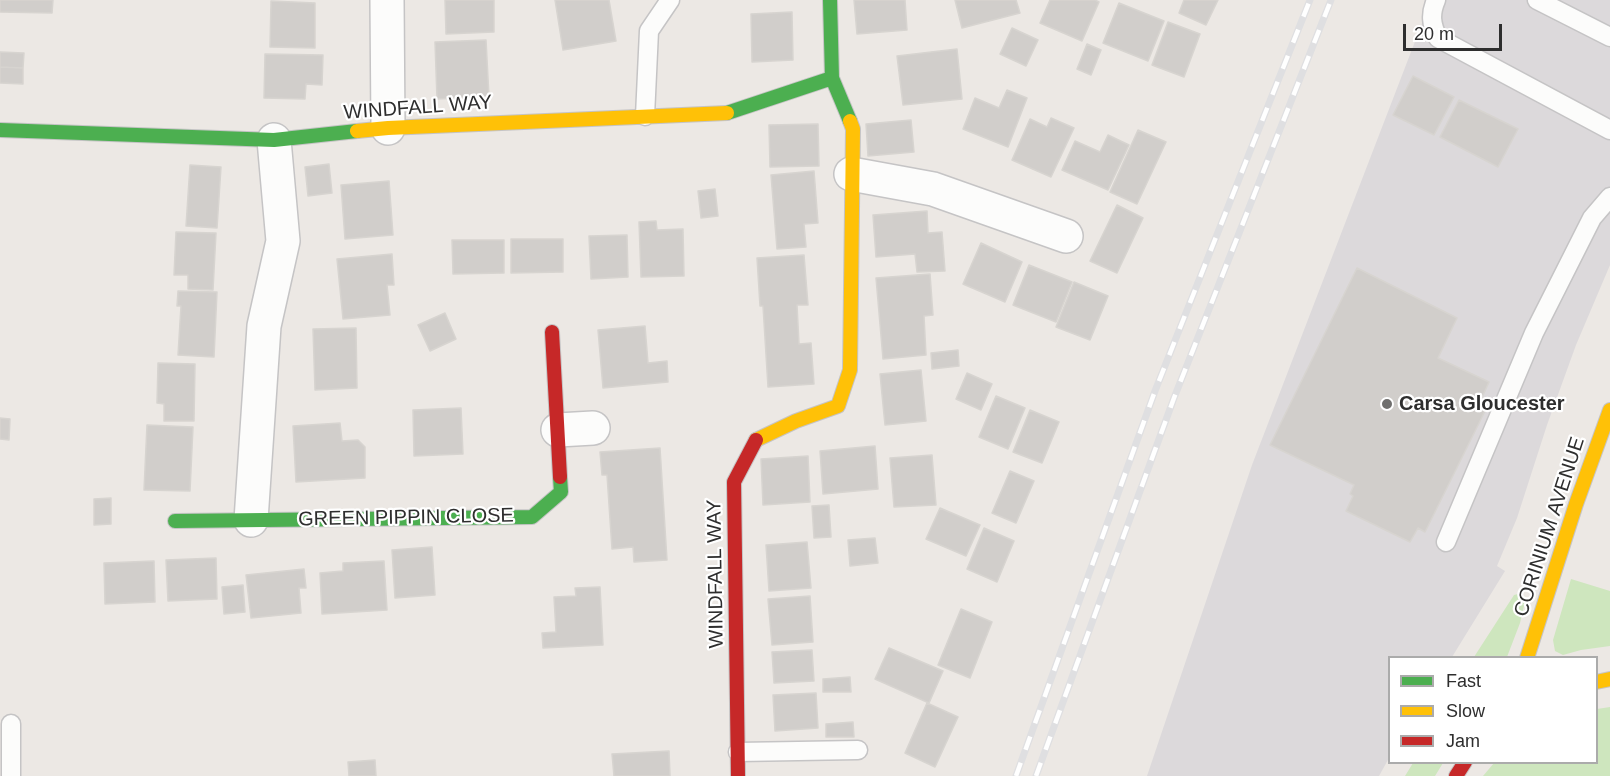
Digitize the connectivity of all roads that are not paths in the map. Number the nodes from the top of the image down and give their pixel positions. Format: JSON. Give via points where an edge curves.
{"nodes":[{"id":1,"x":387,"y":0,"type":"edge"},
{"id":2,"x":670,"y":0,"type":"edge"},
{"id":3,"x":830,"y":0,"type":"edge"},
{"id":4,"x":1436,"y":0,"type":"edge"},
{"id":5,"x":1537,"y":0,"type":"edge"},
{"id":6,"x":1610,"y":37,"type":"edge"},
{"id":7,"x":832,"y":78,"type":"junction"},
{"id":8,"x":645,"y":116,"type":"junction"},
{"id":9,"x":388,"y":128,"type":"junction"},
{"id":10,"x":0,"y":129,"type":"edge"},
{"id":11,"x":1610,"y":130,"type":"edge"},
{"id":12,"x":274,"y":140,"type":"junction"},
{"id":13,"x":851,"y":174,"type":"junction"},
{"id":14,"x":1610,"y":198,"type":"edge"},
{"id":15,"x":1066,"y":236,"type":"dead end"},
{"id":16,"x":552,"y":332,"type":"dead end"},
{"id":17,"x":1610,"y":410,"type":"edge"},
{"id":18,"x":593,"y":428,"type":"dead end"},
{"id":19,"x":558,"y":430,"type":"junction"},
{"id":20,"x":251,"y":520,"type":"junction"},
{"id":21,"x":175,"y":521,"type":"dead end"},
{"id":22,"x":1446,"y":542,"type":"dead end"},
{"id":23,"x":1527,"y":656,"type":"edge"},
{"id":24,"x":11,"y":724,"type":"dead end"},
{"id":25,"x":858,"y":750,"type":"dead end"},
{"id":26,"x":738,"y":752,"type":"junction"},
{"id":27,"x":10,"y":776,"type":"edge"},
{"id":28,"x":738,"y":776,"type":"edge"}],
"edges":[{"from":1,"to":9,"type":"street"},
{"from":2,"to":8,"type":"lane","via":[[649,31]]},
{"from":3,"to":7,"type":"main road","name":"WINDFALL WAY"},
{"from":4,"to":11,"type":"lane","via":[[1431,12],[1438,38]]},
{"from":5,"to":6,"type":"lane"},
{"from":7,"to":8,"type":"main road","name":"WINDFALL WAY","via":[[723,114]]},
{"from":7,"to":13,"type":"main road","name":"WINDFALL WAY","via":[[853,129]]},
{"from":8,"to":9,"type":"main road","name":"WINDFALL WAY"},
{"from":9,"to":12,"type":"main road","name":"WINDFALL WAY"},
{"from":10,"to":12,"type":"main road","name":"WINDFALL WAY"},
{"from":12,"to":20,"type":"street","via":[[283,241],[264,326]]},
{"from":13,"to":15,"type":"street","via":[[933,189]]},
{"from":13,"to":26,"type":"main road","name":"WINDFALL WAY","via":[[850,370],[838,406],[756,440],[734,482]]},
{"from":14,"to":22,"type":"lane","via":[[1592,218],[1534,333]]},
{"from":16,"to":19,"type":"main road","name":"GREEN PIPPIN CLOSE"},
{"from":17,"to":23,"type":"main road","name":"CORINIUM AVENUE"},
{"from":18,"to":19,"type":"street"},
{"from":19,"to":20,"type":"main road","name":"GREEN PIPPIN CLOSE","via":[[561,492],[532,517]]},
{"from":20,"to":21,"type":"main road","name":"GREEN PIPPIN CLOSE"},
{"from":24,"to":27,"type":"lane"},
{"from":25,"to":26,"type":"lane"},
{"from":26,"to":28,"type":"main road","name":"WINDFALL WAY"}]}
